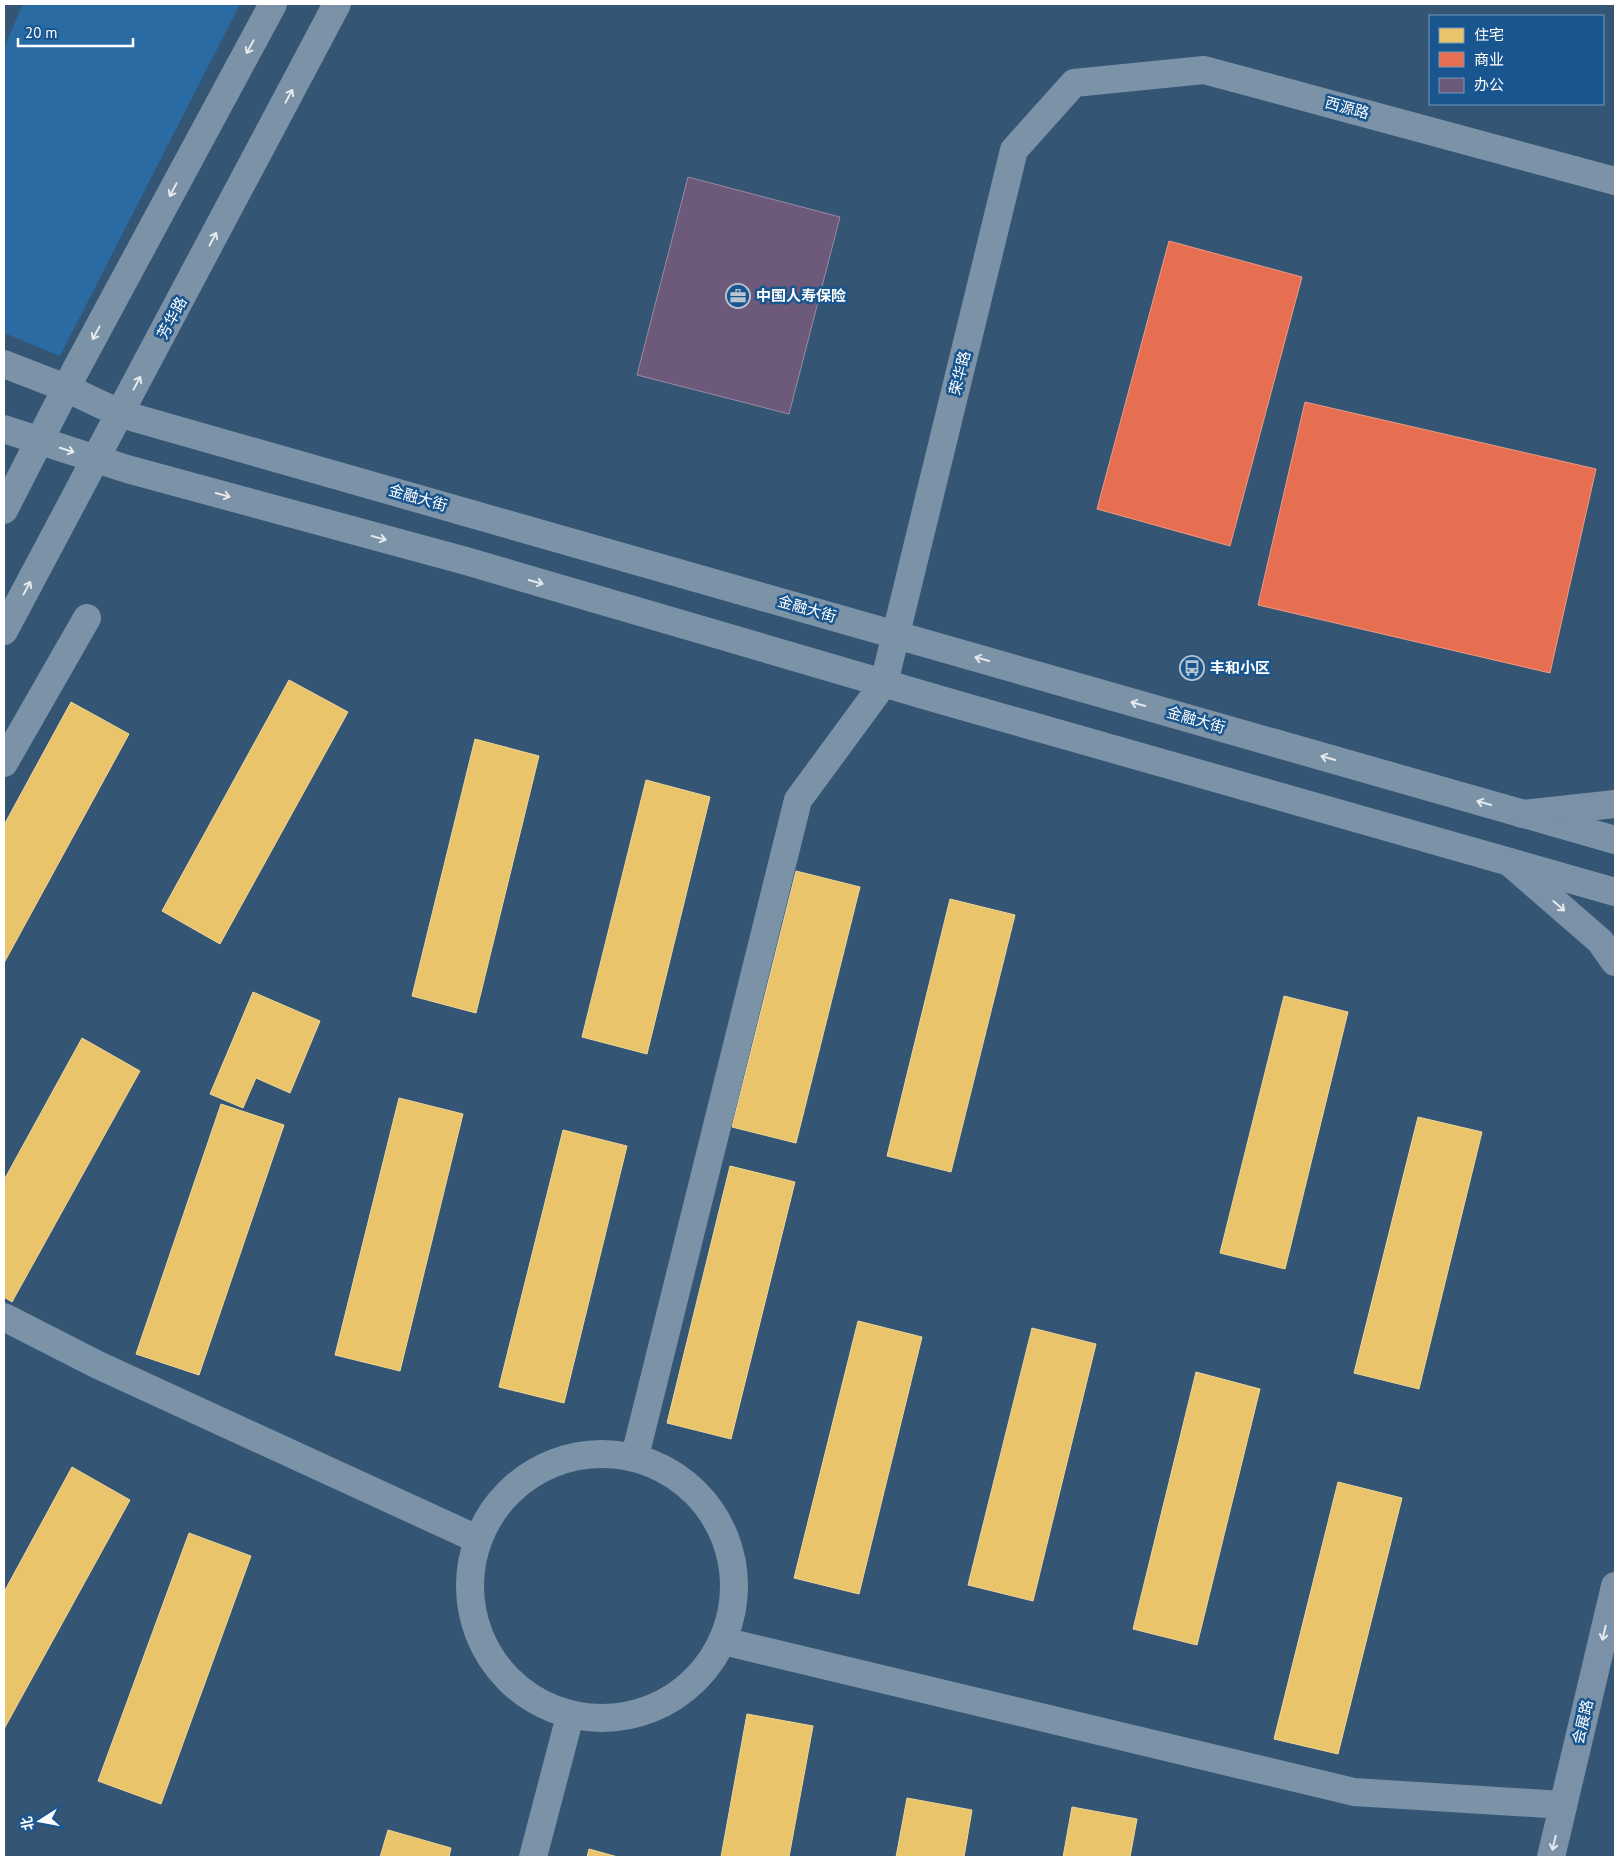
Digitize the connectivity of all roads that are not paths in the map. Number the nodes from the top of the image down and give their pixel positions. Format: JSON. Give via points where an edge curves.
{"nodes":[{"id":1,"x":273,"y":4,"type":"edge"},
{"id":2,"x":337,"y":4,"type":"edge"},
{"id":3,"x":1074,"y":82,"type":"joint"},
{"id":4,"x":1615,"y":181,"type":"edge"},
{"id":5,"x":4,"y":364,"type":"edge"},
{"id":6,"x":66,"y":388,"type":"junction"},
{"id":7,"x":121,"y":414,"type":"junction"},
{"id":8,"x":4,"y":429,"type":"edge"},
{"id":9,"x":39,"y":440,"type":"junction"},
{"id":10,"x":97,"y":459,"type":"junction"},
{"id":11,"x":4,"y":510,"type":"edge"},
{"id":12,"x":86,"y":618,"type":"dead end"},
{"id":13,"x":4,"y":631,"type":"edge"},
{"id":14,"x":897,"y":634,"type":"junction"},
{"id":15,"x":884,"y":684,"type":"junction"},
{"id":16,"x":4,"y":762,"type":"edge"},
{"id":17,"x":1615,"y":804,"type":"edge"},
{"id":18,"x":1522,"y":814,"type":"junction"},
{"id":19,"x":1615,"y":840,"type":"edge"},
{"id":20,"x":1509,"y":862,"type":"junction"},
{"id":21,"x":1615,"y":892,"type":"edge"},
{"id":22,"x":1615,"y":962,"type":"edge"},
{"id":23,"x":4,"y":1317,"type":"edge"},
{"id":24,"x":635,"y":1456,"type":"junction"},
{"id":25,"x":477,"y":1539,"type":"junction"},
{"id":26,"x":1615,"y":1586,"type":"edge"},
{"id":27,"x":722,"y":1641,"type":"junction"},
{"id":28,"x":570,"y":1716,"type":"junction"},
{"id":29,"x":1563,"y":1805,"type":"junction"},
{"id":30,"x":533,"y":1857,"type":"edge"},
{"id":31,"x":1551,"y":1857,"type":"edge"}],
"edges":[{"from":1,"to":6,"type":"street","one_way":true},
{"from":7,"to":2,"type":"street","name":"芳华路","one_way":true},
{"from":3,"to":4,"type":"street","name":"西源路","via":[[1204,70]]},
{"from":3,"to":14,"type":"street","name":"荣华路","via":[[1014,150]]},
{"from":5,"to":6,"type":"street","name":"金融大街"},
{"from":6,"to":7,"type":"street","name":"金融大街"},
{"from":6,"to":9,"type":"street"},
{"from":7,"to":10,"type":"street","name":"芳华路"},
{"from":7,"to":14,"type":"street","name":"金融大街"},
{"from":8,"to":9,"type":"street"},
{"from":9,"to":10,"type":"street","one_way":true},
{"from":9,"to":11,"type":"street"},
{"from":13,"to":10,"type":"street","name":"芳华路","one_way":true},
{"from":10,"to":15,"type":"street","one_way":true,"via":[[466,561]]},
{"from":12,"to":16,"type":"street"},
{"from":14,"to":15,"type":"street","name":"荣华路"},
{"from":18,"to":14,"type":"street","name":"金融大街","one_way":true},
{"from":15,"to":20,"type":"street"},
{"from":15,"to":24,"type":"street","via":[[798,800]]},
{"from":17,"to":18,"type":"main road"},
{"from":18,"to":19,"type":"street","name":"金融大街"},
{"from":20,"to":21,"type":"street"},
{"from":20,"to":22,"type":"main road","one_way":true,"via":[[1600,941]]},
{"from":23,"to":25,"type":"street","via":[[98,1365]]},
{"from":24,"to":25,"type":"street","via":[[596,1452],[558,1459],[523,1477],[496,1504]]},
{"from":24,"to":27,"type":"street","via":[[677,1476],[710,1508],[730,1550],[735,1596]]},
{"from":25,"to":28,"type":"street","via":[[470,1592],[476,1627],[496,1667],[530,1698]]},
{"from":26,"to":29,"type":"main road","name":"会展路","one_way":true},
{"from":27,"to":28,"type":"street","via":[[703,1673],[676,1697],[643,1713],[607,1720]]},
{"from":27,"to":29,"type":"street","via":[[1354,1792]]},
{"from":28,"to":30,"type":"street"},
{"from":29,"to":31,"type":"main road","name":"会展路","one_way":true}]}
